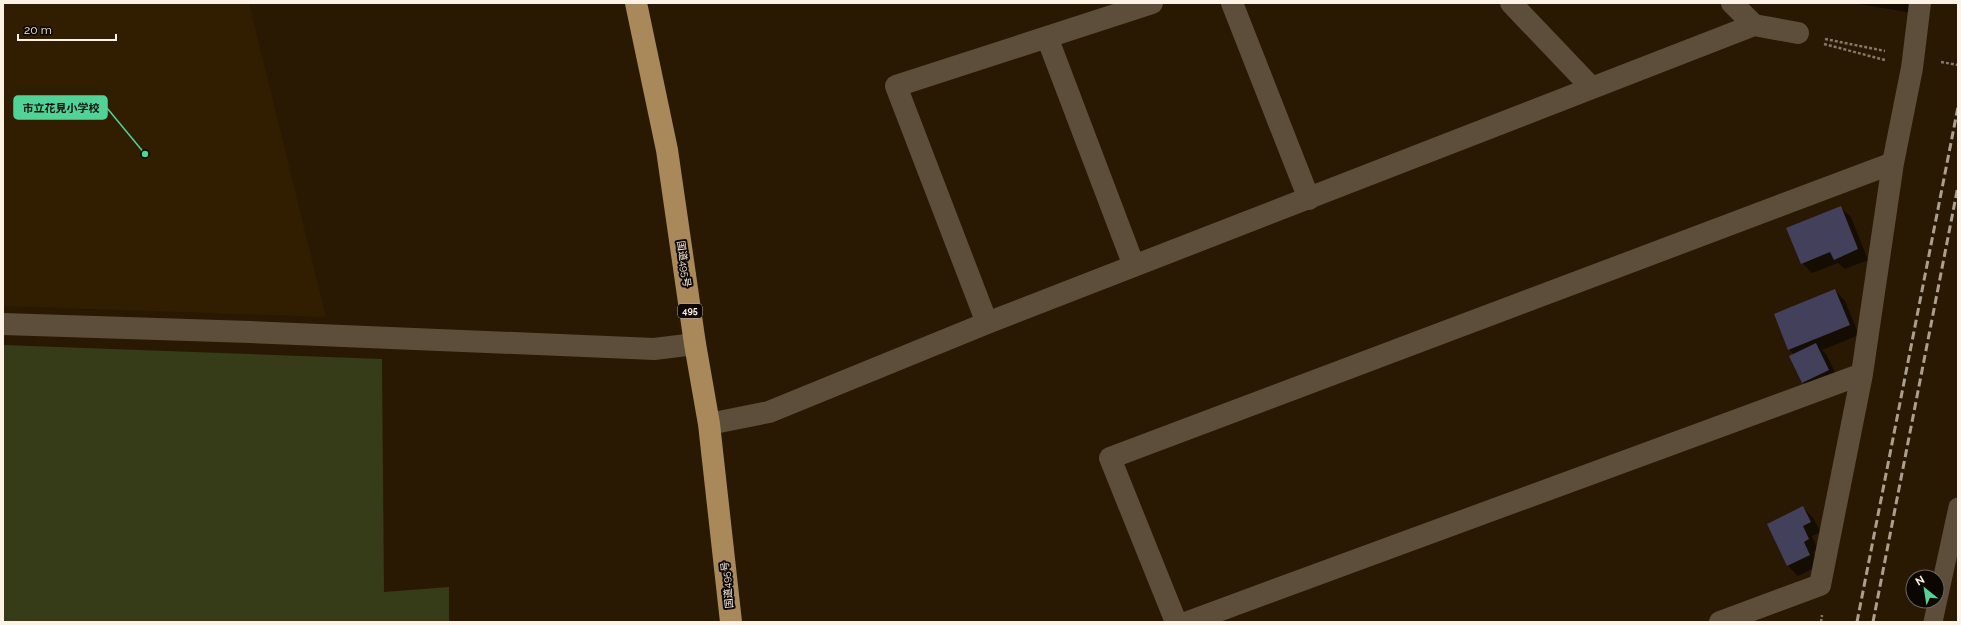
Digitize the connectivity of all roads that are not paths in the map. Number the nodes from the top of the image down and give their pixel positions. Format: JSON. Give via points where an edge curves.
{"nodes":[{"id":1,"x":636,"y":3,"type":"edge"},
{"id":2,"x":1152,"y":3,"type":"edge"},
{"id":3,"x":1232,"y":3,"type":"edge"},
{"id":4,"x":1511,"y":3,"type":"edge"},
{"id":5,"x":1732,"y":3,"type":"edge"},
{"id":6,"x":1920,"y":3,"type":"edge"},
{"id":7,"x":1754,"y":25,"type":"junction"},
{"id":8,"x":1798,"y":33,"type":"road end"},
{"id":9,"x":1047,"y":37,"type":"junction"},
{"id":10,"x":1592,"y":88,"type":"junction"},
{"id":11,"x":1893,"y":163,"type":"junction"},
{"id":12,"x":1309,"y":199,"type":"junction"},
{"id":13,"x":1134,"y":266,"type":"junction"},
{"id":14,"x":987,"y":323,"type":"junction"},
{"id":15,"x":3,"y":324,"type":"edge"},
{"id":16,"x":695,"y":344,"type":"junction"},
{"id":17,"x":1862,"y":374,"type":"junction"},
{"id":18,"x":709,"y":424,"type":"junction"},
{"id":19,"x":1958,"y":507,"type":"edge"},
{"id":20,"x":1953,"y":546,"type":"edge"},
{"id":21,"x":731,"y":622,"type":"edge"},
{"id":22,"x":1176,"y":622,"type":"edge"},
{"id":23,"x":1188,"y":622,"type":"edge"},
{"id":24,"x":1720,"y":622,"type":"edge"},
{"id":25,"x":1934,"y":622,"type":"edge"}],
"edges":[{"from":1,"to":16,"type":"highway","name":"国道495号","number":"495","via":[[667,150]]},
{"from":2,"to":9,"type":"street"},
{"from":3,"to":12,"type":"street"},
{"from":4,"to":10,"type":"street"},
{"from":5,"to":7,"type":"street"},
{"from":6,"to":11,"type":"street","via":[[1912,68]]},
{"from":7,"to":8,"type":"street"},
{"from":7,"to":10,"type":"street"},
{"from":9,"to":13,"type":"street"},
{"from":9,"to":14,"type":"street","via":[[896,86]]},
{"from":10,"to":12,"type":"street"},
{"from":11,"to":17,"type":"street"},
{"from":11,"to":22,"type":"street","via":[[1110,458]]},
{"from":12,"to":13,"type":"street"},
{"from":13,"to":14,"type":"street"},
{"from":14,"to":18,"type":"street","via":[[769,412]]},
{"from":15,"to":16,"type":"street","via":[[654,349]]},
{"from":16,"to":18,"type":"highway","name":"国道495号","number":"495"},
{"from":17,"to":23,"type":"street"},
{"from":17,"to":24,"type":"street","via":[[1820,585]]},
{"from":18,"to":21,"type":"highway","name":"国道495号","number":"495"},
{"from":19,"to":20,"type":"lane"},
{"from":20,"to":25,"type":"lane"}]}
